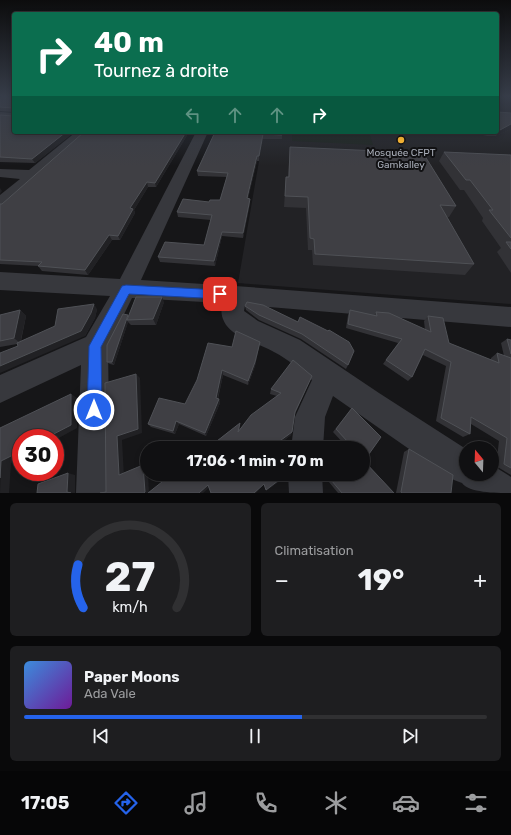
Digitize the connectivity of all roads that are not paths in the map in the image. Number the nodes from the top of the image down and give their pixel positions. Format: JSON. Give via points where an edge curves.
{"nodes":[{"id":1,"x":81,"y":134,"type":"edge"},
{"id":2,"x":201,"y":134,"type":"edge"},
{"id":3,"x":0,"y":173,"type":"edge"},
{"id":4,"x":33,"y":174,"type":"junction"},
{"id":5,"x":0,"y":203,"type":"edge"},
{"id":6,"x":0,"y":281,"type":"edge"},
{"id":7,"x":126,"y":289,"type":"junction"},
{"id":8,"x":235,"y":295,"type":"junction"},
{"id":9,"x":511,"y":316,"type":"edge"},
{"id":10,"x":95,"y":346,"type":"junction"},
{"id":11,"x":328,"y":375,"type":"junction"},
{"id":12,"x":0,"y":389,"type":"edge"},
{"id":13,"x":308,"y":441,"type":"edge"},
{"id":14,"x":459,"y":464,"type":"edge"},
{"id":15,"x":305,"y":481,"type":"edge"},
{"id":16,"x":486,"y":481,"type":"edge"},
{"id":17,"x":93,"y":493,"type":"edge"},
{"id":18,"x":306,"y":493,"type":"edge"},
{"id":19,"x":505,"y":493,"type":"edge"}],
"edges":[{"from":1,"to":4,"type":"street"},
{"from":2,"to":7,"type":"street"},
{"from":3,"to":4,"type":"street"},
{"from":4,"to":5,"type":"street"},
{"from":6,"to":7,"type":"street"},
{"from":7,"to":8,"type":"street"},
{"from":7,"to":10,"type":"street"},
{"from":8,"to":9,"type":"street"},
{"from":8,"to":11,"type":"street","via":[[232,314],[237,321],[246,328],[279,341]]},
{"from":10,"to":12,"type":"street"},
{"from":10,"to":17,"type":"street"},
{"from":11,"to":13,"type":"street","via":[[310,418]]},
{"from":11,"to":14,"type":"street"},
{"from":15,"to":18,"type":"street"},
{"from":16,"to":19,"type":"street"}]}
